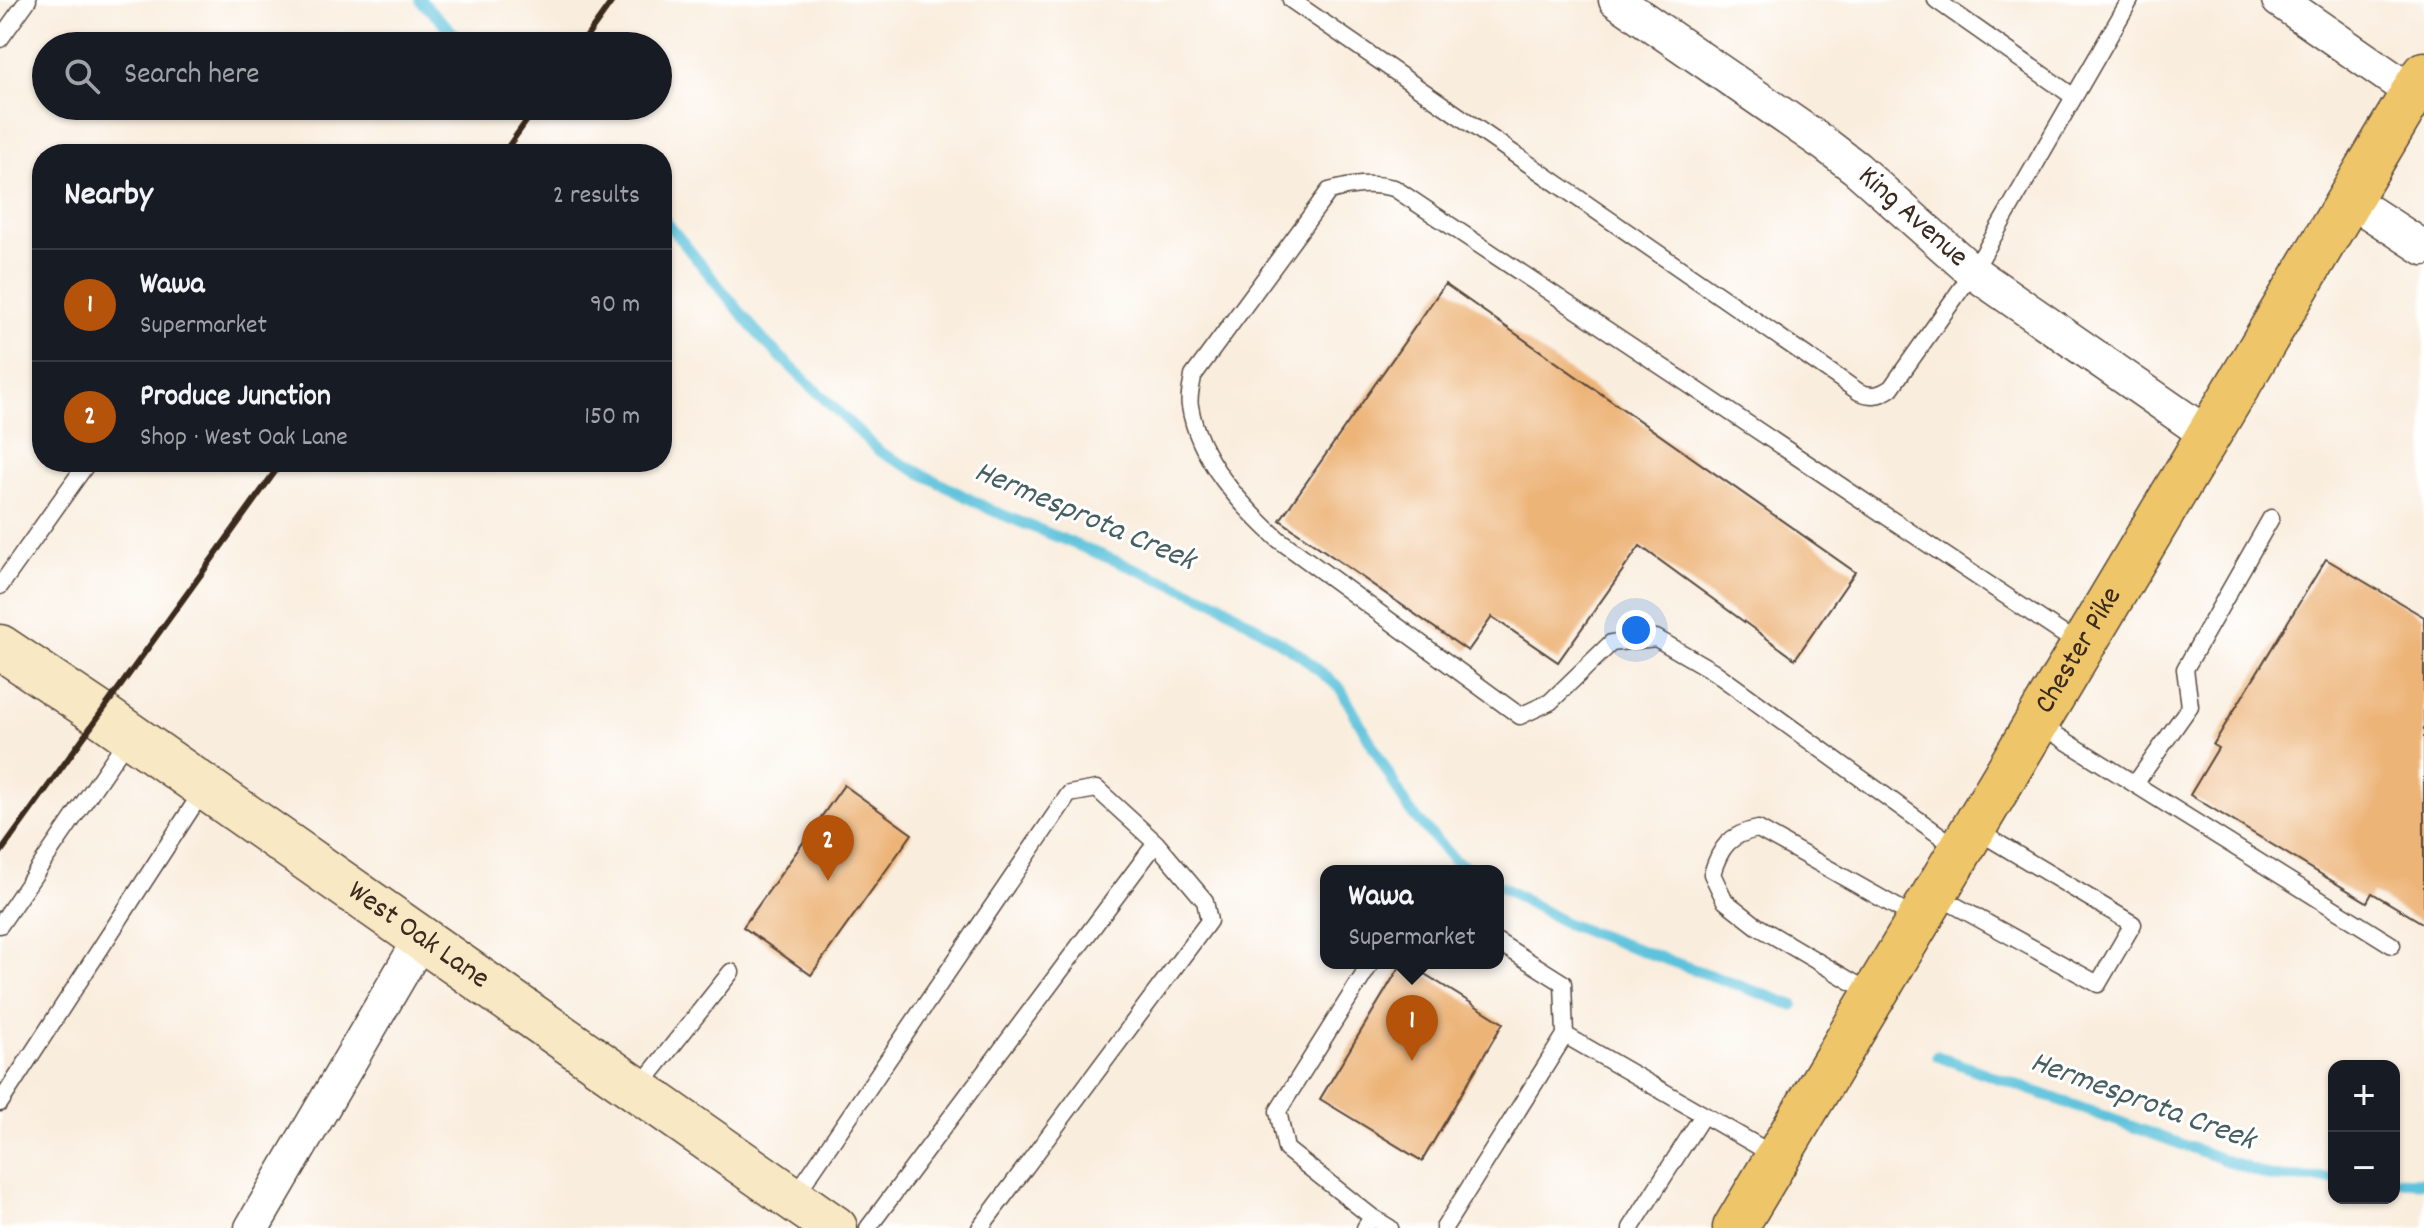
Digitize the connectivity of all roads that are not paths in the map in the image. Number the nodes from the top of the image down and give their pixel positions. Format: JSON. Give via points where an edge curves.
{"nodes":[{"id":1,"x":28,"y":0,"type":"edge"},
{"id":2,"x":1291,"y":0,"type":"edge"},
{"id":3,"x":1616,"y":0,"type":"edge"},
{"id":4,"x":1936,"y":0,"type":"edge"},
{"id":5,"x":2130,"y":0,"type":"edge"},
{"id":6,"x":2279,"y":0,"type":"edge"},
{"id":7,"x":0,"y":39,"type":"edge"},
{"id":8,"x":2420,"y":89,"type":"edge"},
{"id":9,"x":2074,"y":97,"type":"junction"},
{"id":10,"x":2349,"y":199,"type":"junction"},
{"id":11,"x":2424,"y":248,"type":"edge"},
{"id":12,"x":1973,"y":272,"type":"junction"},
{"id":13,"x":2208,"y":435,"type":"junction"},
{"id":14,"x":81,"y":472,"type":"edge"},
{"id":15,"x":2271,"y":518,"type":"dead end"},
{"id":16,"x":0,"y":586,"type":"edge"},
{"id":17,"x":0,"y":647,"type":"edge"},
{"id":18,"x":2082,"y":647,"type":"junction"},
{"id":19,"x":2036,"y":723,"type":"junction"},
{"id":20,"x":130,"y":735,"type":"junction"},
{"id":21,"x":2135,"y":784,"type":"junction"},
{"id":22,"x":205,"y":787,"type":"junction"},
{"id":23,"x":1967,"y":840,"type":"junction"},
{"id":24,"x":1156,"y":843,"type":"junction"},
{"id":25,"x":1927,"y":907,"type":"junction"},
{"id":26,"x":0,"y":925,"type":"edge"},
{"id":27,"x":421,"y":939,"type":"junction"},
{"id":28,"x":2392,"y":945,"type":"dead end"},
{"id":29,"x":1504,"y":946,"type":"edge"},
{"id":30,"x":1367,"y":969,"type":"edge"},
{"id":31,"x":731,"y":972,"type":"dead end"},
{"id":32,"x":1874,"y":995,"type":"junction"},
{"id":33,"x":1565,"y":1035,"type":"junction"},
{"id":34,"x":637,"y":1090,"type":"junction"},
{"id":35,"x":0,"y":1103,"type":"edge"},
{"id":36,"x":1703,"y":1115,"type":"junction"},
{"id":37,"x":1777,"y":1157,"type":"junction"},
{"id":38,"x":793,"y":1198,"type":"junction"},
{"id":39,"x":1369,"y":1223,"type":"edge"},
{"id":40,"x":252,"y":1228,"type":"edge"},
{"id":41,"x":835,"y":1228,"type":"edge"},
{"id":42,"x":868,"y":1228,"type":"edge"},
{"id":43,"x":980,"y":1228,"type":"edge"},
{"id":44,"x":1390,"y":1228,"type":"edge"},
{"id":45,"x":1444,"y":1228,"type":"edge"},
{"id":46,"x":1631,"y":1228,"type":"edge"},
{"id":47,"x":1735,"y":1228,"type":"edge"}],
"edges":[{"from":1,"to":7,"type":"lane"},
{"from":2,"to":12,"type":"lane","via":[[1870,397],[1891,388]]},
{"from":3,"to":12,"type":"street","name":"King Avenue","via":[[1836,153]]},
{"from":4,"to":9,"type":"lane"},
{"from":5,"to":9,"type":"lane"},
{"from":6,"to":8,"type":"street"},
{"from":8,"to":10,"type":"main road","name":"Chester Pike"},
{"from":9,"to":12,"type":"lane"},
{"from":10,"to":11,"type":"street"},
{"from":10,"to":13,"type":"main road","name":"Chester Pike"},
{"from":12,"to":13,"type":"street","name":"King Avenue"},
{"from":13,"to":18,"type":"main road","name":"Chester Pike"},
{"from":14,"to":16,"type":"lane"},
{"from":15,"to":21,"type":"lane","via":[[2185,669],[2190,706]]},
{"from":17,"to":20,"type":"main road","name":"West Oak Lane"},
{"from":18,"to":19,"type":"main road","name":"Chester Pike"},
{"from":18,"to":23,"type":"lane","via":[[1394,188],[1358,184],[1329,191],[1193,376],[1189,403],[1195,429],[1248,512],[1520,716],[1550,702],[1611,643],[1656,638]]},
{"from":19,"to":21,"type":"lane"},
{"from":19,"to":23,"type":"main road","name":"Chester Pike"},
{"from":20,"to":22,"type":"main road","name":"West Oak Lane"},
{"from":20,"to":26,"type":"lane"},
{"from":21,"to":28,"type":"lane"},
{"from":22,"to":27,"type":"main road","name":"West Oak Lane"},
{"from":22,"to":35,"type":"lane"},
{"from":23,"to":25,"type":"main road","name":"Chester Pike"},
{"from":23,"to":25,"type":"lane","via":[[2133,924],[2098,984]]},
{"from":24,"to":38,"type":"lane","via":[[1097,789],[1069,794]]},
{"from":24,"to":42,"type":"lane"},
{"from":24,"to":43,"type":"lane","via":[[1205,901],[1209,921]]},
{"from":25,"to":32,"type":"main road","name":"Chester Pike"},
{"from":25,"to":32,"type":"lane","via":[[1758,829],[1739,833],[1718,854],[1712,874],[1725,901],[1757,926]]},
{"from":27,"to":34,"type":"main road","name":"West Oak Lane"},
{"from":27,"to":40,"type":"street"},
{"from":29,"to":33,"type":"lane","via":[[1563,983]]},
{"from":30,"to":39,"type":"lane","via":[[1278,1111],[1286,1149]]},
{"from":31,"to":34,"type":"lane"},
{"from":32,"to":37,"type":"main road","name":"Chester Pike"},
{"from":33,"to":36,"type":"lane"},
{"from":33,"to":45,"type":"lane"},
{"from":34,"to":38,"type":"main road","name":"West Oak Lane"},
{"from":36,"to":37,"type":"lane"},
{"from":36,"to":46,"type":"lane"},
{"from":37,"to":47,"type":"main road","name":"Chester Pike"},
{"from":38,"to":41,"type":"main road","name":"West Oak Lane"},
{"from":39,"to":44,"type":"lane"}]}
